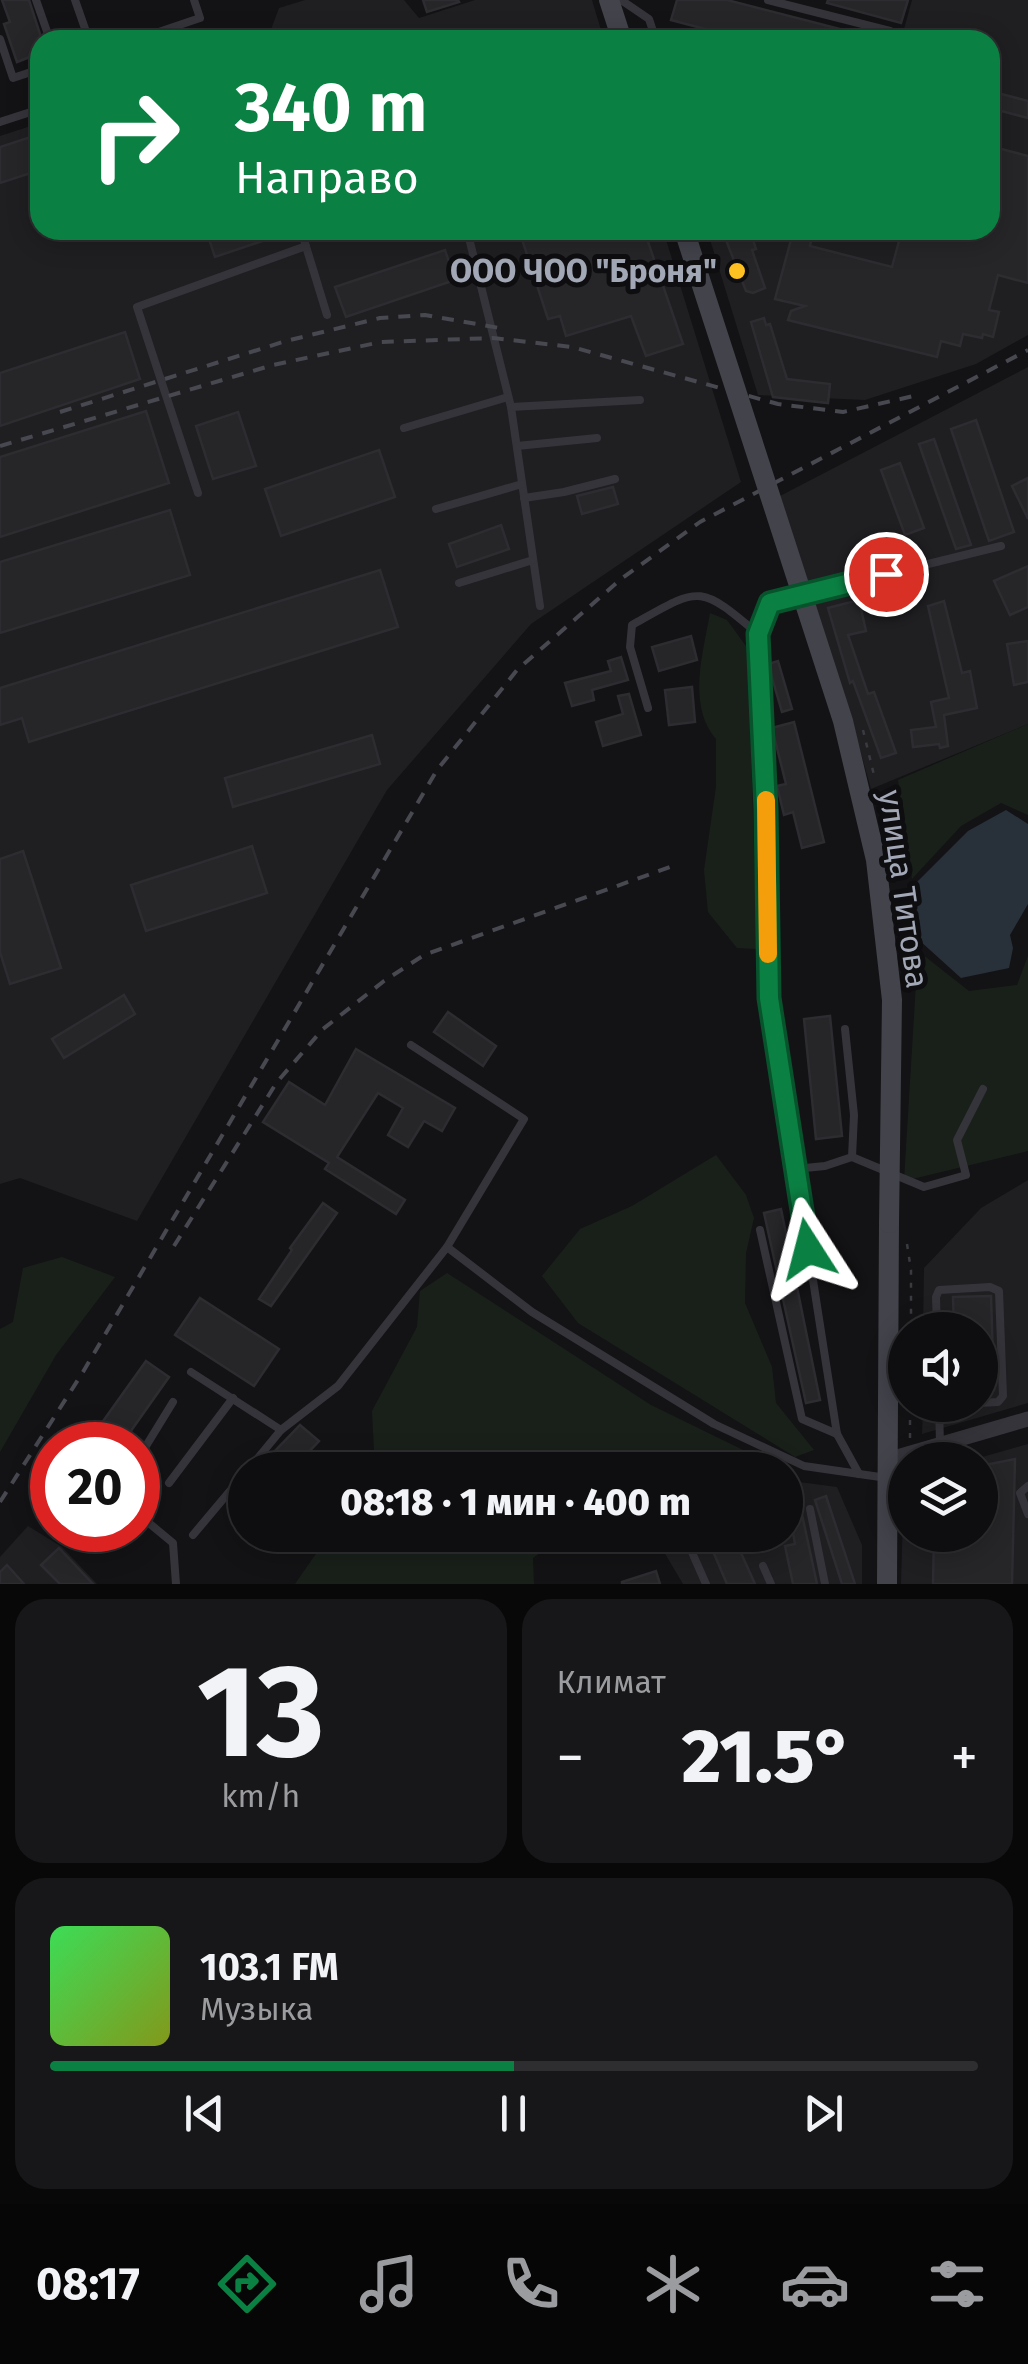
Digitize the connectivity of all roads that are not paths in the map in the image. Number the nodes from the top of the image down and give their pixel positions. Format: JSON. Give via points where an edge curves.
{"nodes":[{"id":1,"x":36,"y":0,"type":"edge"},
{"id":2,"x":76,"y":0,"type":"edge"},
{"id":3,"x":194,"y":0,"type":"edge"},
{"id":4,"x":609,"y":0,"type":"edge"},
{"id":5,"x":621,"y":0,"type":"edge"},
{"id":6,"x":768,"y":0,"type":"edge"},
{"id":7,"x":46,"y":30,"type":"edge"},
{"id":8,"x":86,"y":30,"type":"edge"},
{"id":9,"x":165,"y":30,"type":"edge"},
{"id":10,"x":619,"y":30,"type":"edge"},
{"id":11,"x":653,"y":30,"type":"edge"},
{"id":12,"x":886,"y":30,"type":"edge"},
{"id":13,"x":0,"y":39,"type":"edge"},
{"id":14,"x":30,"y":72,"type":"edge"},
{"id":15,"x":13,"y":78,"type":"junction"},
{"id":16,"x":0,"y":82,"type":"edge"},
{"id":17,"x":30,"y":112,"type":"edge"},
{"id":18,"x":0,"y":122,"type":"edge"},
{"id":19,"x":304,"y":240,"type":"edge"},
{"id":20,"x":469,"y":240,"type":"edge"},
{"id":21,"x":687,"y":240,"type":"edge"},
{"id":22,"x":306,"y":246,"type":"junction"},
{"id":23,"x":327,"y":315,"type":"dead end"},
{"id":24,"x":508,"y":396,"type":"junction"},
{"id":25,"x":640,"y":400,"type":"dead end"},
{"id":26,"x":511,"y":407,"type":"junction"},
{"id":27,"x":404,"y":428,"type":"dead end"},
{"id":28,"x":597,"y":438,"type":"dead end"},
{"id":29,"x":517,"y":446,"type":"junction"},
{"id":30,"x":614,"y":479,"type":"dead end"},
{"id":31,"x":522,"y":484,"type":"junction"},
{"id":32,"x":198,"y":493,"type":"dead end"},
{"id":33,"x":524,"y":498,"type":"junction"},
{"id":34,"x":436,"y":510,"type":"dead end"},
{"id":35,"x":1002,"y":546,"type":"dead end"},
{"id":36,"x":533,"y":560,"type":"junction"},
{"id":37,"x":459,"y":583,"type":"dead end"},
{"id":38,"x":540,"y":606,"type":"dead end"},
{"id":39,"x":758,"y":634,"type":"junction"},
{"id":40,"x":648,"y":708,"type":"dead end"},
{"id":41,"x":845,"y":1030,"type":"dead end"},
{"id":42,"x":411,"y":1046,"type":"dead end"},
{"id":43,"x":983,"y":1089,"type":"dead end"},
{"id":44,"x":852,"y":1156,"type":"junction"},
{"id":45,"x":796,"y":1169,"type":"junction"},
{"id":46,"x":760,"y":1230,"type":"dead end"},
{"id":47,"x":446,"y":1247,"type":"junction"},
{"id":48,"x":936,"y":1312,"type":"edge"},
{"id":49,"x":192,"y":1372,"type":"dead end"},
{"id":50,"x":233,"y":1398,"type":"junction"},
{"id":51,"x":173,"y":1402,"type":"dead end"},
{"id":52,"x":998,"y":1402,"type":"edge"},
{"id":53,"x":1028,"y":1418,"type":"edge"},
{"id":54,"x":160,"y":1423,"type":"edge"},
{"id":55,"x":281,"y":1430,"type":"junction"},
{"id":56,"x":837,"y":1434,"type":"junction"},
{"id":57,"x":947,"y":1442,"type":"edge"},
{"id":58,"x":263,"y":1452,"type":"edge"},
{"id":59,"x":887,"y":1469,"type":"junction"},
{"id":60,"x":859,"y":1474,"type":"junction"},
{"id":61,"x":170,"y":1482,"type":"dead end"},
{"id":62,"x":1028,"y":1486,"type":"edge"},
{"id":63,"x":228,"y":1494,"type":"edge"},
{"id":64,"x":810,"y":1509,"type":"dead end"},
{"id":65,"x":1028,"y":1514,"type":"edge"},
{"id":66,"x":160,"y":1532,"type":"edge"},
{"id":67,"x":193,"y":1536,"type":"dead end"},
{"id":68,"x":692,"y":1552,"type":"edge"},
{"id":69,"x":763,"y":1566,"type":"dead end"},
{"id":70,"x":176,"y":1584,"type":"edge"},
{"id":71,"x":706,"y":1584,"type":"edge"},
{"id":72,"x":770,"y":1584,"type":"edge"},
{"id":73,"x":825,"y":1584,"type":"edge"},
{"id":74,"x":887,"y":1584,"type":"edge"}],
"edges":[{"from":1,"to":7,"type":"lane"},
{"from":2,"to":8,"type":"lane"},
{"from":3,"to":9,"type":"lane","via":[[200,18]]},
{"from":4,"to":10,"type":"main road"},
{"from":5,"to":11,"type":"lane","via":[[649,18]]},
{"from":6,"to":12,"type":"lane"},
{"from":13,"to":15,"type":"lane"},
{"from":14,"to":15,"type":"lane"},
{"from":15,"to":16,"type":"lane"},
{"from":17,"to":18,"type":"lane"},
{"from":19,"to":22,"type":"lane"},
{"from":20,"to":24,"type":"lane"},
{"from":21,"to":59,"type":"main road","name":"улица Титова","bridge":true,"via":[[844,721],[876,860],[892,1000]]},
{"from":22,"to":23,"type":"lane"},
{"from":22,"to":32,"type":"lane","via":[[137,306]]},
{"from":24,"to":26,"type":"lane"},
{"from":24,"to":27,"type":"lane"},
{"from":25,"to":26,"type":"lane"},
{"from":26,"to":29,"type":"lane"},
{"from":28,"to":29,"type":"lane"},
{"from":29,"to":31,"type":"lane"},
{"from":30,"to":33,"type":"lane"},
{"from":31,"to":33,"type":"lane"},
{"from":31,"to":34,"type":"lane"},
{"from":33,"to":36,"type":"lane"},
{"from":35,"to":39,"type":"lane","via":[[770,603]]},
{"from":36,"to":37,"type":"lane"},
{"from":36,"to":38,"type":"lane"},
{"from":39,"to":40,"type":"lane","via":[[716,599],[686,595],[632,625],[630,647]]},
{"from":39,"to":45,"type":"lane","via":[[769,998]]},
{"from":41,"to":44,"type":"lane"},
{"from":42,"to":47,"type":"lane","via":[[524,1119]]},
{"from":43,"to":44,"type":"lane","via":[[958,1140],[966,1174],[924,1187]]},
{"from":44,"to":45,"type":"lane"},
{"from":45,"to":56,"type":"lane"},
{"from":46,"to":56,"type":"lane","via":[[802,1419]]},
{"from":47,"to":55,"type":"lane","via":[[338,1386]]},
{"from":47,"to":60,"type":"lane","via":[[532,1312],[714,1424],[804,1466]]},
{"from":48,"to":52,"type":"lane","via":[[940,1290],[999,1291]]},
{"from":49,"to":50,"type":"lane"},
{"from":50,"to":55,"type":"lane"},
{"from":50,"to":61,"type":"lane"},
{"from":51,"to":54,"type":"lane"},
{"from":53,"to":57,"type":"street"},
{"from":55,"to":58,"type":"lane"},
{"from":56,"to":60,"type":"lane"},
{"from":59,"to":60,"type":"lane"},
{"from":59,"to":74,"type":"main road","name":"улица Титова"},
{"from":62,"to":65,"type":"lane","via":[[1020,1493]]},
{"from":63,"to":67,"type":"lane"},
{"from":64,"to":73,"type":"lane"},
{"from":66,"to":70,"type":"lane","via":[[173,1543]]},
{"from":68,"to":71,"type":"lane"},
{"from":69,"to":72,"type":"lane"}]}
